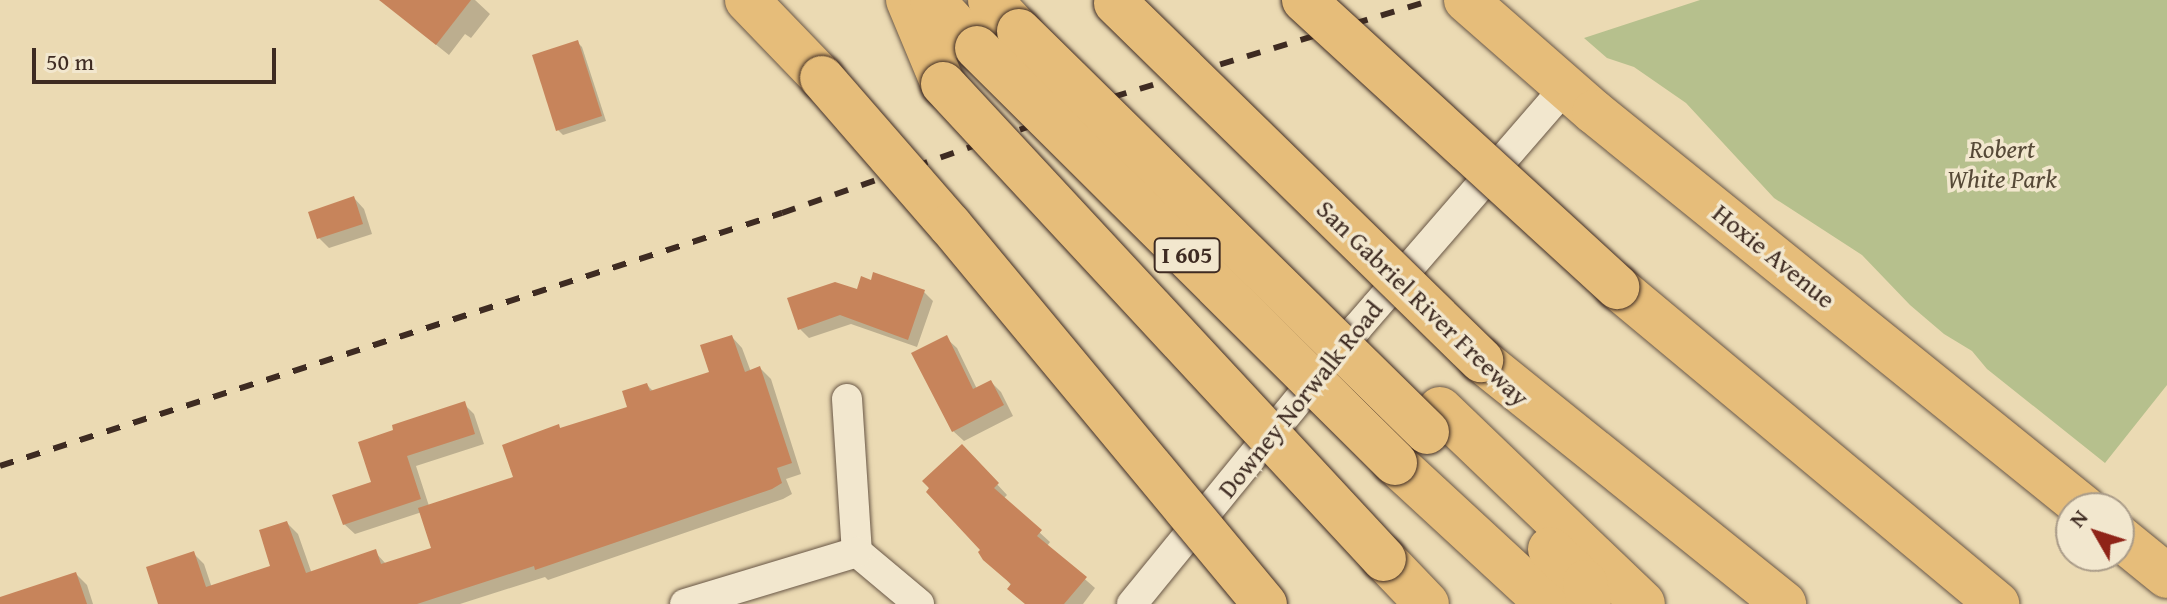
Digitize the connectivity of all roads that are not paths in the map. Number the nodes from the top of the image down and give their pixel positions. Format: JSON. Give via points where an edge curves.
{"nodes":[{"id":1,"x":747,"y":0,"type":"edge"},
{"id":2,"x":908,"y":0,"type":"edge"},
{"id":3,"x":932,"y":0,"type":"edge"},
{"id":4,"x":1304,"y":0,"type":"edge"},
{"id":5,"x":1466,"y":0,"type":"edge"},
{"id":6,"x":1114,"y":1,"type":"edge"},
{"id":7,"x":1019,"y":15,"type":"edge"},
{"id":8,"x":1565,"y":88,"type":"junction"},
{"id":9,"x":1481,"y":360,"type":"junction"},
{"id":10,"x":847,"y":399,"type":"dead end"},
{"id":11,"x":1433,"y":420,"type":"junction"},
{"id":12,"x":2064,"y":492,"type":"edge"},
{"id":13,"x":2135,"y":550,"type":"edge"},
{"id":14,"x":857,"y":552,"type":"junction"},
{"id":15,"x":2167,"y":576,"type":"edge"},
{"id":16,"x":685,"y":604,"type":"edge"},
{"id":17,"x":919,"y":604,"type":"edge"},
{"id":18,"x":1132,"y":604,"type":"edge"},
{"id":19,"x":1265,"y":604,"type":"edge"},
{"id":20,"x":1427,"y":604,"type":"edge"},
{"id":21,"x":1548,"y":604,"type":"edge"},
{"id":22,"x":1589,"y":604,"type":"edge"},
{"id":23,"x":1643,"y":604,"type":"edge"},
{"id":24,"x":1737,"y":604,"type":"edge"},
{"id":25,"x":1784,"y":604,"type":"edge"},
{"id":26,"x":1997,"y":604,"type":"edge"}],
"edges":[{"from":1,"to":19,"type":"main road","bridge":true,"via":[[950,225]]},
{"from":2,"to":20,"type":"main road","bridge":true,"via":[[943,84]]},
{"from":3,"to":21,"type":"main road","number":"I 605","bridge":true,"via":[[1395,463]]},
{"from":4,"to":26,"type":"main road","bridge":true,"via":[[1617,287]]},
{"from":5,"to":8,"type":"main road","name":"Hoxie Avenue"},
{"from":6,"to":9,"type":"main road","name":"San Gabriel River Freeway","bridge":true},
{"from":7,"to":11,"type":"main road","bridge":true},
{"from":8,"to":12,"type":"main road","name":"Hoxie Avenue"},
{"from":8,"to":18,"type":"street","name":"Downey Norwalk Road","via":[[1357,328]]},
{"from":9,"to":24,"type":"main road","name":"San Gabriel River Freeway"},
{"from":9,"to":25,"type":"main road"},
{"from":10,"to":14,"type":"street"},
{"from":11,"to":22,"type":"main road","via":[[1585,582]]},
{"from":11,"to":23,"type":"main road"},
{"from":13,"to":15,"type":"main road"},
{"from":14,"to":16,"type":"street"},
{"from":14,"to":17,"type":"street"}]}
